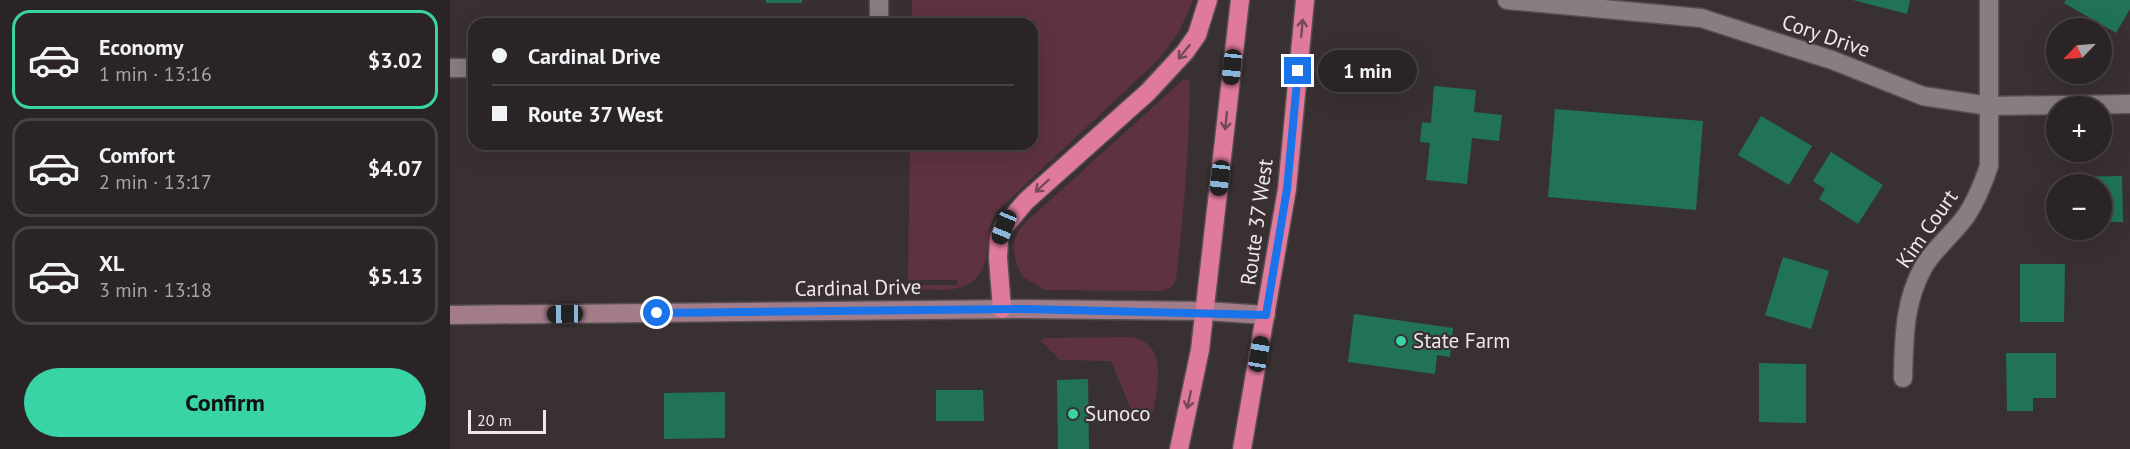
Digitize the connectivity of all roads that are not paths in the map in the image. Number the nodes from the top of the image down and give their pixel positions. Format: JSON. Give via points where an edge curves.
{"nodes":[{"id":1,"x":879,"y":0,"type":"edge"},
{"id":2,"x":1208,"y":0,"type":"edge"},
{"id":3,"x":1240,"y":0,"type":"edge"},
{"id":4,"x":1305,"y":0,"type":"edge"},
{"id":5,"x":1507,"y":0,"type":"edge"},
{"id":6,"x":1989,"y":0,"type":"edge"},
{"id":7,"x":879,"y":18,"type":"edge"},
{"id":8,"x":450,"y":68,"type":"edge"},
{"id":9,"x":468,"y":68,"type":"edge"},
{"id":10,"x":2130,"y":104,"type":"edge"},
{"id":11,"x":1989,"y":106,"type":"junction"},
{"id":12,"x":1002,"y":309,"type":"junction"},
{"id":13,"x":1205,"y":311,"type":"junction"},
{"id":14,"x":450,"y":315,"type":"edge"},
{"id":15,"x":1266,"y":315,"type":"junction"},
{"id":16,"x":1903,"y":378,"type":"dead end"},
{"id":17,"x":1250,"y":404,"type":"junction"},
{"id":18,"x":1179,"y":449,"type":"edge"},
{"id":19,"x":1242,"y":449,"type":"edge"},
{"id":20,"x":1256,"y":449,"type":"edge"}],
"edges":[{"from":1,"to":7,"type":"street"},
{"from":2,"to":12,"type":"highway","one_way":true,"via":[[1197,35],[1185,52],[1148,92],[1026,201],[1004,227],[998,258]]},
{"from":3,"to":13,"type":"highway","name":"Route 37 West","one_way":true},
{"from":15,"to":4,"type":"highway","name":"Route 37 West","one_way":true,"via":[[1287,189]]},
{"from":5,"to":11,"type":"street","name":"Cory Drive","via":[[1701,18],[1832,60],[1923,96]]},
{"from":6,"to":11,"type":"street","name":"Kim Court"},
{"from":8,"to":9,"type":"street"},
{"from":10,"to":11,"type":"street","name":"Cory Drive"},
{"from":11,"to":16,"type":"street","name":"Kim Court","via":[[1990,147],[1983,184],[1966,216],[1926,264],[1908,303]]},
{"from":12,"to":13,"type":"street","name":"Cardinal Drive"},
{"from":12,"to":14,"type":"street","name":"Cardinal Drive"},
{"from":13,"to":15,"type":"street","name":"Cardinal Drive"},
{"from":13,"to":18,"type":"highway","name":"Route 37 West","one_way":true},
{"from":15,"to":17,"type":"highway","name":"Route 37 West"},
{"from":17,"to":19,"type":"highway","name":"Route 37 West"},
{"from":17,"to":20,"type":"highway"}]}
